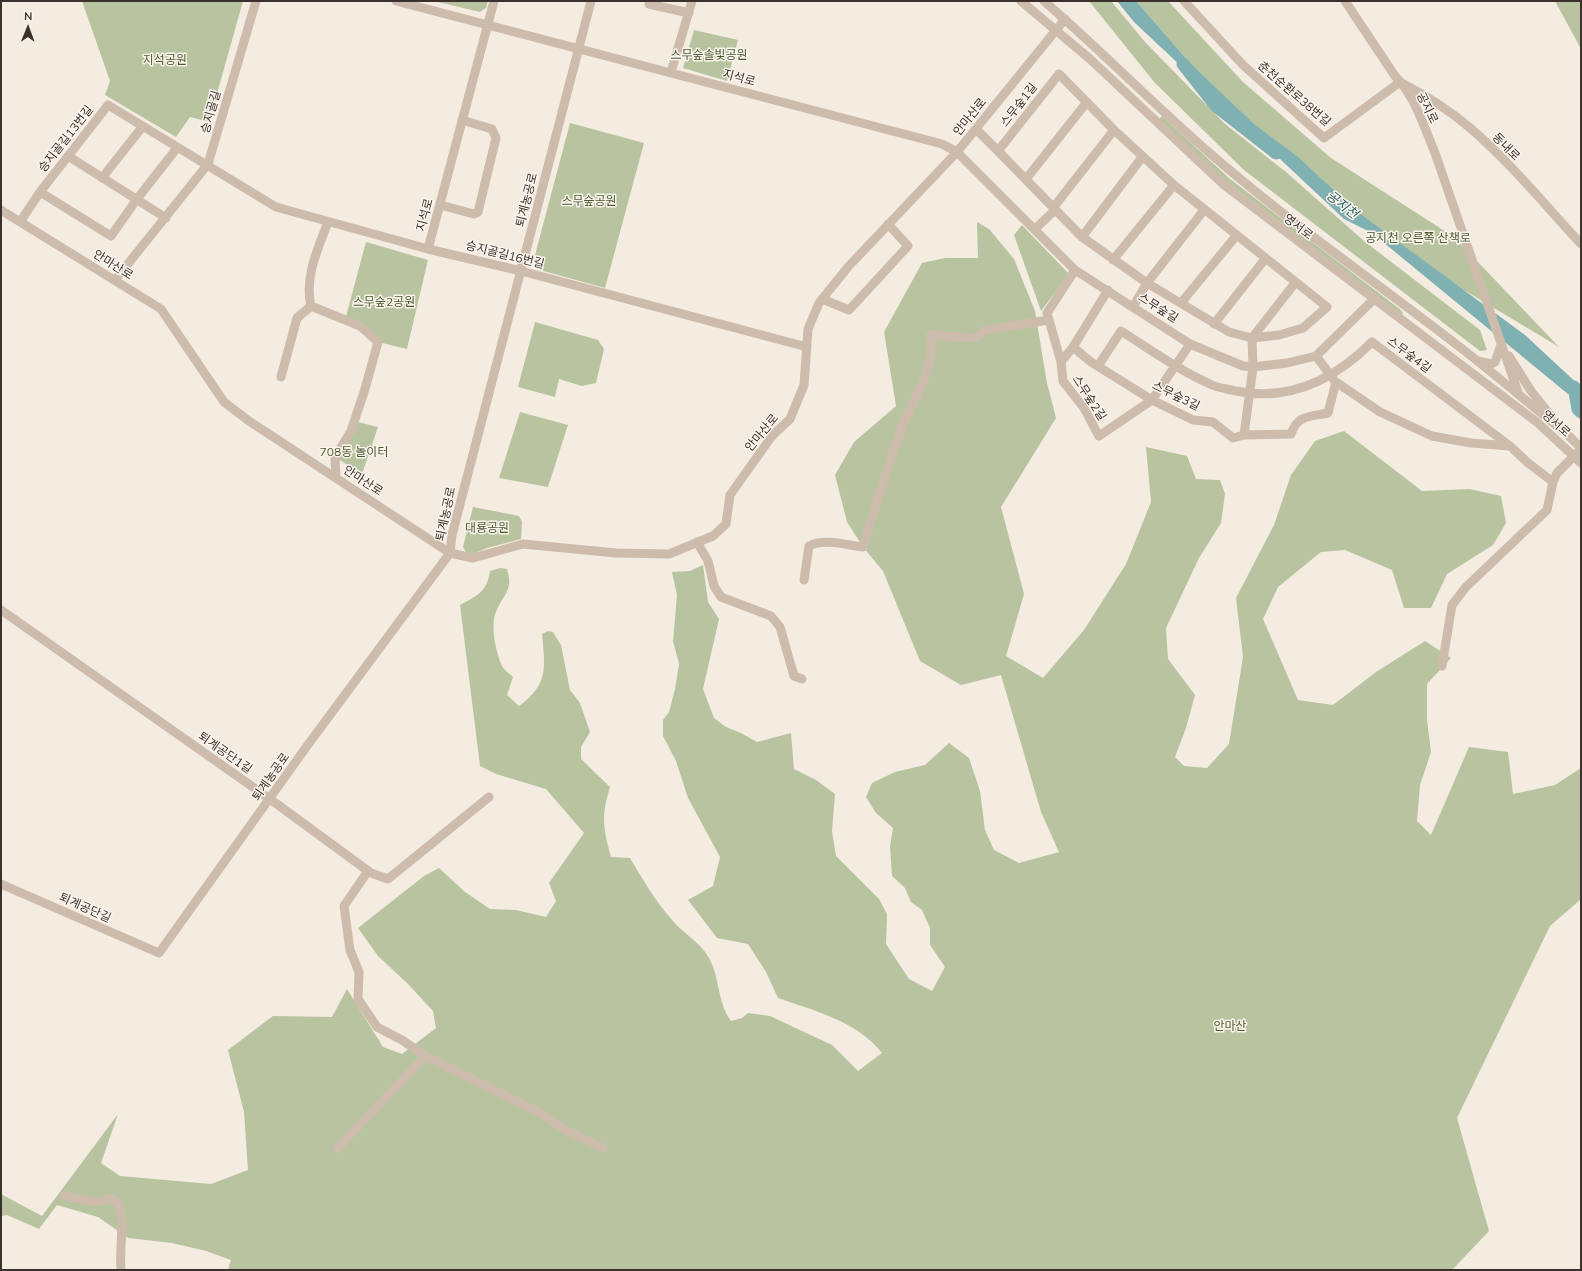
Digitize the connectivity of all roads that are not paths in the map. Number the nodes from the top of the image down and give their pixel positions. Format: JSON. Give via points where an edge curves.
{"nodes":[{"id":1,"x":256,"y":1,"type":"edge"},
{"id":2,"x":396,"y":1,"type":"edge"},
{"id":3,"x":494,"y":1,"type":"edge"},
{"id":4,"x":591,"y":1,"type":"edge"},
{"id":5,"x":650,"y":1,"type":"edge"},
{"id":6,"x":692,"y":1,"type":"edge"},
{"id":7,"x":1024,"y":1,"type":"edge"},
{"id":8,"x":1044,"y":1,"type":"edge"},
{"id":9,"x":1184,"y":1,"type":"edge"},
{"id":10,"x":1345,"y":1,"type":"edge"},
{"id":11,"x":689,"y":14,"type":"junction"},
{"id":12,"x":1065,"y":19,"type":"junction"},
{"id":13,"x":489,"y":26,"type":"junction"},
{"id":14,"x":1056,"y":30,"type":"junction"},
{"id":15,"x":577,"y":49,"type":"junction"},
{"id":16,"x":1102,"y":52,"type":"junction"},
{"id":17,"x":1091,"y":60,"type":"junction"},
{"id":18,"x":671,"y":72,"type":"junction"},
{"id":19,"x":1400,"y":82,"type":"junction"},
{"id":20,"x":1087,"y":102,"type":"junction"},
{"id":21,"x":462,"y":120,"type":"junction"},
{"id":22,"x":143,"y":126,"type":"junction"},
{"id":23,"x":976,"y":129,"type":"junction"},
{"id":24,"x":1114,"y":130,"type":"junction"},
{"id":25,"x":177,"y":148,"type":"junction"},
{"id":26,"x":998,"y":150,"type":"junction"},
{"id":27,"x":957,"y":152,"type":"junction"},
{"id":28,"x":68,"y":156,"type":"junction"},
{"id":29,"x":1142,"y":156,"type":"junction"},
{"id":30,"x":208,"y":164,"type":"junction"},
{"id":31,"x":102,"y":178,"type":"junction"},
{"id":32,"x":1026,"y":179,"type":"junction"},
{"id":33,"x":1174,"y":185,"type":"junction"},
{"id":34,"x":40,"y":192,"type":"junction"},
{"id":35,"x":137,"y":199,"type":"junction"},
{"id":36,"x":440,"y":205,"type":"junction"},
{"id":37,"x":1054,"y":209,"type":"junction"},
{"id":38,"x":1,"y":210,"type":"edge"},
{"id":39,"x":1204,"y":210,"type":"junction"},
{"id":40,"x":166,"y":218,"type":"junction"},
{"id":41,"x":20,"y":222,"type":"junction"},
{"id":42,"x":328,"y":222,"type":"junction"},
{"id":43,"x":888,"y":224,"type":"junction"},
{"id":44,"x":1035,"y":229,"type":"junction"},
{"id":45,"x":1236,"y":236,"type":"junction"},
{"id":46,"x":1082,"y":237,"type":"junction"},
{"id":47,"x":1581,"y":244,"type":"edge"},
{"id":48,"x":428,"y":249,"type":"junction"},
{"id":49,"x":1265,"y":259,"type":"junction"},
{"id":50,"x":1113,"y":260,"type":"junction"},
{"id":51,"x":1076,"y":270,"type":"junction"},
{"id":52,"x":521,"y":271,"type":"junction"},
{"id":53,"x":115,"y":280,"type":"junction"},
{"id":54,"x":1147,"y":282,"type":"junction"},
{"id":55,"x":1295,"y":283,"type":"junction"},
{"id":56,"x":1108,"y":290,"type":"junction"},
{"id":57,"x":822,"y":299,"type":"junction"},
{"id":58,"x":1373,"y":300,"type":"junction"},
{"id":59,"x":1181,"y":303,"type":"junction"},
{"id":60,"x":311,"y":306,"type":"junction"},
{"id":61,"x":1133,"y":307,"type":"junction"},
{"id":62,"x":1049,"y":320,"type":"junction"},
{"id":63,"x":1214,"y":324,"type":"junction"},
{"id":64,"x":1252,"y":338,"type":"junction"},
{"id":65,"x":1190,"y":344,"type":"junction"},
{"id":66,"x":807,"y":347,"type":"junction"},
{"id":67,"x":1073,"y":347,"type":"junction"},
{"id":68,"x":1316,"y":356,"type":"junction"},
{"id":69,"x":1504,"y":356,"type":"junction"},
{"id":70,"x":1476,"y":361,"type":"junction"},
{"id":71,"x":1061,"y":362,"type":"junction"},
{"id":72,"x":1098,"y":366,"type":"junction"},
{"id":73,"x":1176,"y":366,"type":"junction"},
{"id":74,"x":1253,"y":367,"type":"junction"},
{"id":75,"x":282,"y":377,"type":"dead end"},
{"id":76,"x":1333,"y":379,"type":"junction"},
{"id":77,"x":1251,"y":394,"type":"junction"},
{"id":78,"x":1520,"y":396,"type":"junction"},
{"id":79,"x":1152,"y":400,"type":"junction"},
{"id":80,"x":1526,"y":415,"type":"junction"},
{"id":81,"x":1562,"y":430,"type":"junction"},
{"id":82,"x":1244,"y":435,"type":"junction"},
{"id":83,"x":1510,"y":446,"type":"junction"},
{"id":84,"x":1581,"y":449,"type":"edge"},
{"id":85,"x":1574,"y":456,"type":"junction"},
{"id":86,"x":1581,"y":463,"type":"edge"},
{"id":87,"x":336,"y":478,"type":"junction"},
{"id":88,"x":1553,"y":482,"type":"junction"},
{"id":89,"x":697,"y":542,"type":"junction"},
{"id":90,"x":450,"y":553,"type":"junction"},
{"id":91,"x":804,"y":580,"type":"dead end"},
{"id":92,"x":1,"y":610,"type":"edge"},
{"id":93,"x":1442,"y":666,"type":"dead end"},
{"id":94,"x":802,"y":679,"type":"dead end"},
{"id":95,"x":489,"y":797,"type":"dead end"},
{"id":96,"x":270,"y":799,"type":"junction"},
{"id":97,"x":368,"y":871,"type":"junction"},
{"id":98,"x":1,"y":884,"type":"edge"},
{"id":99,"x":159,"y":953,"type":"joint"},
{"id":100,"x":424,"y":1056,"type":"junction"},
{"id":101,"x":603,"y":1148,"type":"dead end"},
{"id":102,"x":337,"y":1149,"type":"dead end"},
{"id":103,"x":65,"y":1196,"type":"dead end"},
{"id":104,"x":121,"y":1270,"type":"edge"}],
"edges":[{"from":1,"to":30,"type":"street","name":"승지골길"},
{"from":2,"to":13,"type":"street","name":"지석로"},
{"from":3,"to":13,"type":"street"},
{"from":4,"to":15,"type":"street","name":"퇴계농공로"},
{"from":5,"to":11,"type":"street","via":[[649,4]]},
{"from":6,"to":11,"type":"street"},
{"from":7,"to":14,"type":"street","name":"영서로"},
{"from":8,"to":12,"type":"street","name":"영서로"},
{"from":9,"to":19,"type":"street","name":"춘천순환로38번길","via":[[1243,65],[1324,138]]},
{"from":10,"to":19,"type":"street","name":"공지로"},
{"from":11,"to":18,"type":"street"},
{"from":12,"to":14,"type":"street","name":"안마산로"},
{"from":12,"to":16,"type":"street","name":"영서로"},
{"from":13,"to":15,"type":"street","name":"지석로"},
{"from":13,"to":21,"type":"street","name":"지석로"},
{"from":14,"to":17,"type":"street","name":"영서로"},
{"from":14,"to":23,"type":"street","name":"안마산로"},
{"from":15,"to":18,"type":"street","name":"지석로"},
{"from":15,"to":52,"type":"street","name":"퇴계농공로"},
{"from":16,"to":17,"type":"street","via":[[1094,52]]},
{"from":16,"to":70,"type":"street","name":"영서로","via":[[1160,108],[1249,186]]},
{"from":17,"to":58,"type":"street","name":"영서로","via":[[1224,185]]},
{"from":18,"to":27,"type":"street","name":"지석로","via":[[942,144]]},
{"from":19,"to":47,"type":"street","name":"동내로","via":[[1431,99],[1469,127]]},
{"from":19,"to":69,"type":"street","name":"공지로","via":[[1425,128]]},
{"from":20,"to":24,"type":"street","name":"스무숲1길"},
{"from":20,"to":26,"type":"street","name":"스무숲1길","via":[[1059,74]]},
{"from":20,"to":32,"type":"street"},
{"from":21,"to":36,"type":"street","name":"지석로"},
{"from":21,"to":36,"type":"street","via":[[492,129],[496,138],[478,212],[474,214]]},
{"from":22,"to":25,"type":"street","name":"승지골길13번길"},
{"from":22,"to":28,"type":"street","name":"승지골길13번길","via":[[108,105]]},
{"from":22,"to":31,"type":"street"},
{"from":23,"to":26,"type":"street"},
{"from":23,"to":27,"type":"street","name":"안마산로"},
{"from":24,"to":29,"type":"street","name":"스무숲1길"},
{"from":24,"to":37,"type":"street"},
{"from":25,"to":30,"type":"street","name":"승지골길13번길"},
{"from":25,"to":35,"type":"street"},
{"from":26,"to":32,"type":"street","name":"스무숲1길"},
{"from":27,"to":43,"type":"street","name":"안마산로"},
{"from":27,"to":44,"type":"street","name":"스무숲길"},
{"from":28,"to":31,"type":"street"},
{"from":28,"to":34,"type":"street","name":"승지골길13번길"},
{"from":29,"to":33,"type":"street","name":"스무숲1길"},
{"from":29,"to":46,"type":"street"},
{"from":30,"to":40,"type":"street","name":"승지골길"},
{"from":30,"to":42,"type":"street","name":"승지골길16번길","via":[[276,207]]},
{"from":31,"to":35,"type":"street"},
{"from":32,"to":37,"type":"street","name":"스무숲1길"},
{"from":33,"to":39,"type":"street","name":"스무숲1길"},
{"from":33,"to":50,"type":"street"},
{"from":34,"to":35,"type":"street","via":[[111,236]]},
{"from":34,"to":41,"type":"street","name":"승지골길13번길"},
{"from":35,"to":40,"type":"street"},
{"from":36,"to":48,"type":"street","name":"지석로"},
{"from":37,"to":44,"type":"street"},
{"from":37,"to":46,"type":"street","name":"스무숲1길"},
{"from":38,"to":41,"type":"street","name":"안마산로"},
{"from":39,"to":45,"type":"street","name":"스무숲1길"},
{"from":39,"to":54,"type":"street"},
{"from":40,"to":53,"type":"street","name":"승지골길"},
{"from":41,"to":53,"type":"street","name":"안마산로"},
{"from":42,"to":48,"type":"street","name":"승지골길16번길"},
{"from":42,"to":60,"type":"street","via":[[316,254],[308,293]]},
{"from":43,"to":57,"type":"street","name":"안마산로"},
{"from":43,"to":57,"type":"street","via":[[908,246],[849,310]]},
{"from":44,"to":51,"type":"street","name":"스무숲길"},
{"from":45,"to":49,"type":"street","name":"스무숲1길"},
{"from":45,"to":59,"type":"street"},
{"from":46,"to":50,"type":"street","name":"스무숲1길"},
{"from":48,"to":52,"type":"street","name":"승지골길16번길"},
{"from":49,"to":55,"type":"street","name":"스무숲1길"},
{"from":49,"to":63,"type":"street"},
{"from":50,"to":54,"type":"street","name":"스무숲1길"},
{"from":51,"to":56,"type":"street","name":"스무숲길"},
{"from":51,"to":62,"type":"street","via":[[1047,313]]},
{"from":52,"to":66,"type":"street","name":"승지골길16번길"},
{"from":52,"to":90,"type":"street","name":"퇴계농공로","via":[[452,535]]},
{"from":53,"to":87,"type":"street","name":"안마산로","via":[[162,309],[224,402]]},
{"from":54,"to":59,"type":"street","name":"스무숲1길"},
{"from":54,"to":61,"type":"street"},
{"from":55,"to":64,"type":"street"},
{"from":55,"to":64,"type":"street","name":"스무숲1길","via":[[1327,307],[1303,328],[1279,335]]},
{"from":56,"to":61,"type":"street","name":"스무숲길"},
{"from":56,"to":67,"type":"street"},
{"from":57,"to":66,"type":"street","name":"안마산로","via":[[808,329]]},
{"from":58,"to":68,"type":"street"},
{"from":58,"to":80,"type":"street","name":"영서로"},
{"from":59,"to":63,"type":"street","name":"스무숲1길"},
{"from":60,"to":75,"type":"street","via":[[297,318]]},
{"from":60,"to":87,"type":"street","via":[[360,326],[378,342],[351,431],[335,457]]},
{"from":61,"to":65,"type":"street","name":"스무숲길"},
{"from":62,"to":71,"type":"street","name":"스무숲2길"},
{"from":62,"to":91,"type":"street","via":[[985,330],[976,338],[930,335],[932,348],[928,368],[900,432],[863,547],[829,543],[809,546]]},
{"from":63,"to":64,"type":"street","name":"스무숲1길","via":[[1229,332]]},
{"from":64,"to":74,"type":"street"},
{"from":65,"to":73,"type":"street"},
{"from":65,"to":74,"type":"street","name":"스무숲길","via":[[1243,366]]},
{"from":66,"to":89,"type":"street","name":"안마산로","via":[[804,385],[790,419],[772,436],[730,495],[726,524],[713,536]]},
{"from":67,"to":71,"type":"street"},
{"from":67,"to":72,"type":"street","name":"스무숲3길"},
{"from":68,"to":74,"type":"street","name":"스무숲길"},
{"from":68,"to":76,"type":"street"},
{"from":69,"to":70,"type":"street","via":[[1491,364]]},
{"from":69,"to":78,"type":"street"},
{"from":69,"to":81,"type":"street"},
{"from":70,"to":78,"type":"street","name":"영서로"},
{"from":71,"to":79,"type":"street","name":"스무숲2길","via":[[1062,381],[1084,408],[1099,436]]},
{"from":72,"to":73,"type":"street","name":"스무숲4길","via":[[1121,331]]},
{"from":72,"to":79,"type":"street","name":"스무숲3길"},
{"from":73,"to":77,"type":"street","name":"스무숲4길","via":[[1214,386]]},
{"from":73,"to":79,"type":"street"},
{"from":74,"to":77,"type":"street"},
{"from":76,"to":77,"type":"street","name":"스무숲4길","via":[[1297,391]]},
{"from":76,"to":82,"type":"street","name":"스무숲3길","via":[[1328,413],[1300,419],[1294,425],[1291,434]]},
{"from":76,"to":83,"type":"street","via":[[1380,412],[1432,436]]},
{"from":76,"to":83,"type":"street","name":"스무숲4길","via":[[1372,342]]},
{"from":77,"to":82,"type":"street"},
{"from":78,"to":80,"type":"street"},
{"from":78,"to":81,"type":"street","name":"영서로"},
{"from":79,"to":82,"type":"street","name":"스무숲3길","via":[[1193,420],[1213,422],[1233,438]]},
{"from":80,"to":85,"type":"street","name":"영서로"},
{"from":81,"to":84,"type":"street","name":"영서로"},
{"from":83,"to":88,"type":"street","name":"스무숲4길"},
{"from":84,"to":85,"type":"street","name":"영서로"},
{"from":85,"to":86,"type":"street","name":"영서로"},
{"from":85,"to":88,"type":"street","name":"영서로","via":[[1557,473]]},
{"from":87,"to":90,"type":"street","name":"안마산로"},
{"from":88,"to":93,"type":"street","name":"영서로","via":[[1547,510],[1466,587],[1452,604]]},
{"from":89,"to":90,"type":"street","name":"안마산로","via":[[669,554],[616,553],[523,544],[473,558]]},
{"from":89,"to":94,"type":"street","via":[[708,561],[714,586],[721,597],[771,616],[780,627],[794,676]]},
{"from":90,"to":96,"type":"street","name":"퇴계농공로"},
{"from":92,"to":96,"type":"street","name":"퇴계공단1길"},
{"from":95,"to":97,"type":"street","name":"퇴계공단1길","via":[[388,880]]},
{"from":96,"to":97,"type":"street","name":"퇴계공단1길"},
{"from":96,"to":99,"type":"street","name":"퇴계농공로"},
{"from":97,"to":100,"type":"street","via":[[344,906],[350,950],[359,972],[358,999],[377,1027],[402,1040]]},
{"from":98,"to":99,"type":"street","name":"퇴계공단길"},
{"from":100,"to":101,"type":"street","via":[[542,1114],[567,1131]]},
{"from":100,"to":102,"type":"street"},
{"from":103,"to":104,"type":"street","via":[[97,1202],[111,1198],[120,1204],[123,1217]]}]}
